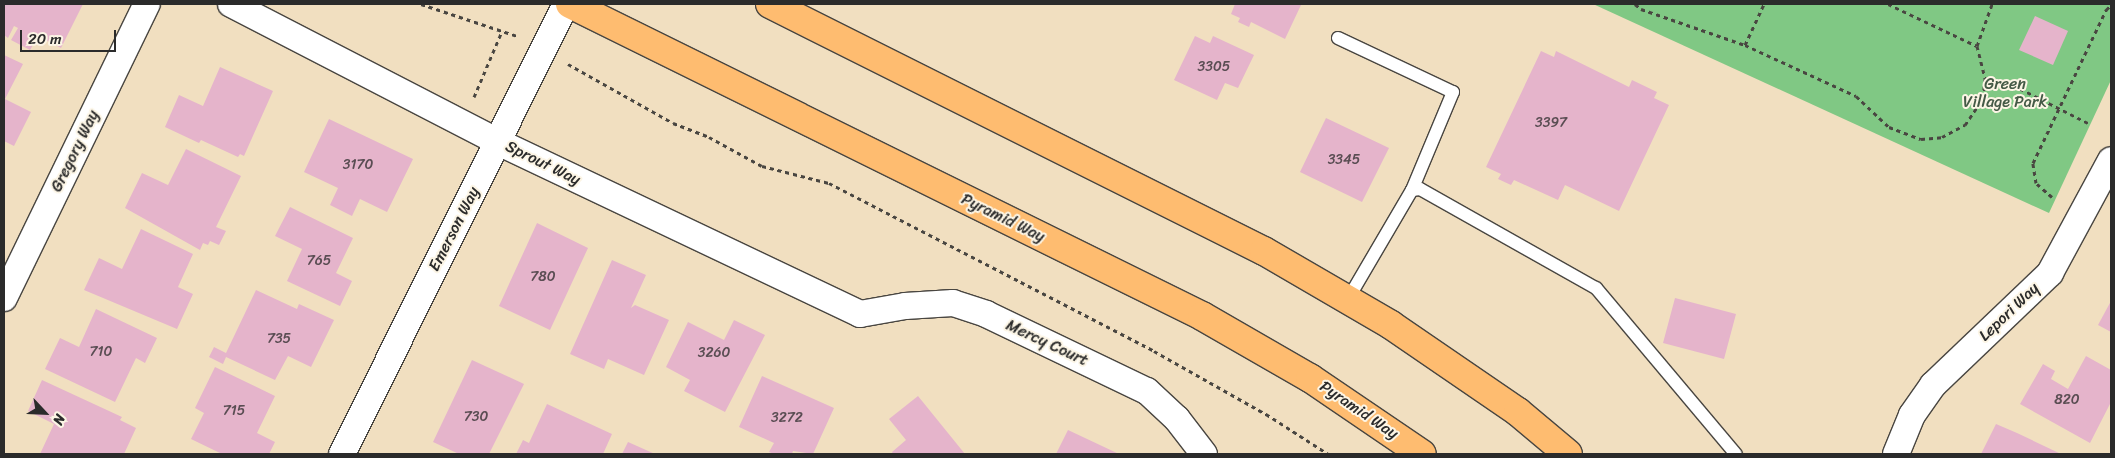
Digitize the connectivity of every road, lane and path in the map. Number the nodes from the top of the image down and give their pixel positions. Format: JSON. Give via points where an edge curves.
{"nodes":[{"id":1,"x":147,"y":4,"type":"edge"},
{"id":2,"x":232,"y":4,"type":"edge"},
{"id":3,"x":421,"y":4,"type":"edge"},
{"id":4,"x":566,"y":4,"type":"edge"},
{"id":5,"x":570,"y":4,"type":"edge"},
{"id":6,"x":770,"y":4,"type":"edge"},
{"id":7,"x":1635,"y":4,"type":"edge"},
{"id":8,"x":1764,"y":4,"type":"edge"},
{"id":9,"x":1888,"y":4,"type":"edge"},
{"id":10,"x":1992,"y":4,"type":"edge"},
{"id":11,"x":2111,"y":5,"type":"edge"},
{"id":12,"x":502,"y":31,"type":"junction"},
{"id":13,"x":1338,"y":38,"type":"dead end"},
{"id":14,"x":1745,"y":45,"type":"junction"},
{"id":15,"x":1977,"y":46,"type":"junction"},
{"id":16,"x":544,"y":51,"type":"junction"},
{"id":17,"x":1985,"y":79,"type":"junction"},
{"id":18,"x":2060,"y":109,"type":"junction"},
{"id":19,"x":2088,"y":123,"type":"dead end"},
{"id":20,"x":464,"y":124,"type":"junction"},
{"id":21,"x":498,"y":142,"type":"junction"},
{"id":22,"x":2110,"y":169,"type":"edge"},
{"id":23,"x":1412,"y":190,"type":"junction"},
{"id":24,"x":2052,"y":198,"type":"dead end"},
{"id":25,"x":4,"y":298,"type":"edge"},
{"id":26,"x":1348,"y":299,"type":"junction"},
{"id":27,"x":860,"y":314,"type":"joint"},
{"id":28,"x":342,"y":454,"type":"edge"},
{"id":29,"x":1204,"y":454,"type":"edge"},
{"id":30,"x":1328,"y":454,"type":"edge"},
{"id":31,"x":1422,"y":454,"type":"edge"},
{"id":32,"x":1568,"y":454,"type":"edge"},
{"id":33,"x":1736,"y":454,"type":"edge"},
{"id":34,"x":1896,"y":454,"type":"edge"}],
"edges":[{"from":1,"to":25,"type":"street","name":"Gregory Way"},
{"from":2,"to":20,"type":"street","name":"Sprout Way"},
{"from":3,"to":12,"type":"path"},
{"from":4,"to":16,"type":"street","name":"Emerson Way"},
{"from":5,"to":31,"type":"main road","name":"Pyramid Way","via":[[1202,316],[1310,378]]},
{"from":6,"to":26,"type":"main road","via":[[1264,251]]},
{"from":7,"to":14,"type":"path"},
{"from":8,"to":14,"type":"path"},
{"from":9,"to":15,"type":"path"},
{"from":10,"to":15,"type":"path"},
{"from":11,"to":18,"type":"path"},
{"from":12,"to":16,"type":"path"},
{"from":12,"to":20,"type":"path"},
{"from":13,"to":23,"type":"lane","via":[[1453,92]]},
{"from":14,"to":17,"type":"path","via":[[1856,96],[1889,127],[1921,140],[1942,137],[1964,125],[1983,98]]},
{"from":15,"to":17,"type":"path"},
{"from":16,"to":21,"type":"street","name":"Emerson Way"},
{"from":16,"to":30,"type":"path","via":[[673,123],[708,137],[762,166],[808,176],[847,192],[1154,351],[1266,414]]},
{"from":17,"to":18,"type":"path","via":[[2013,86]]},
{"from":18,"to":19,"type":"path"},
{"from":18,"to":24,"type":"path","via":[[2033,163],[2036,183]]},
{"from":20,"to":21,"type":"street","name":"Sprout Way"},
{"from":21,"to":27,"type":"street","name":"Sprout Way"},
{"from":21,"to":28,"type":"street","name":"Emerson Way"},
{"from":22,"to":34,"type":"street","name":"Lepori Way","via":[[2050,273],[1933,385],[1912,415]]},
{"from":23,"to":26,"type":"lane"},
{"from":23,"to":33,"type":"lane","via":[[1420,189],[1596,288]]},
{"from":26,"to":32,"type":"main road","via":[[1518,412]]},
{"from":27,"to":29,"type":"street","name":"Mercy Court","via":[[905,306],[953,303],[986,314],[1147,391],[1177,419]]}]}
